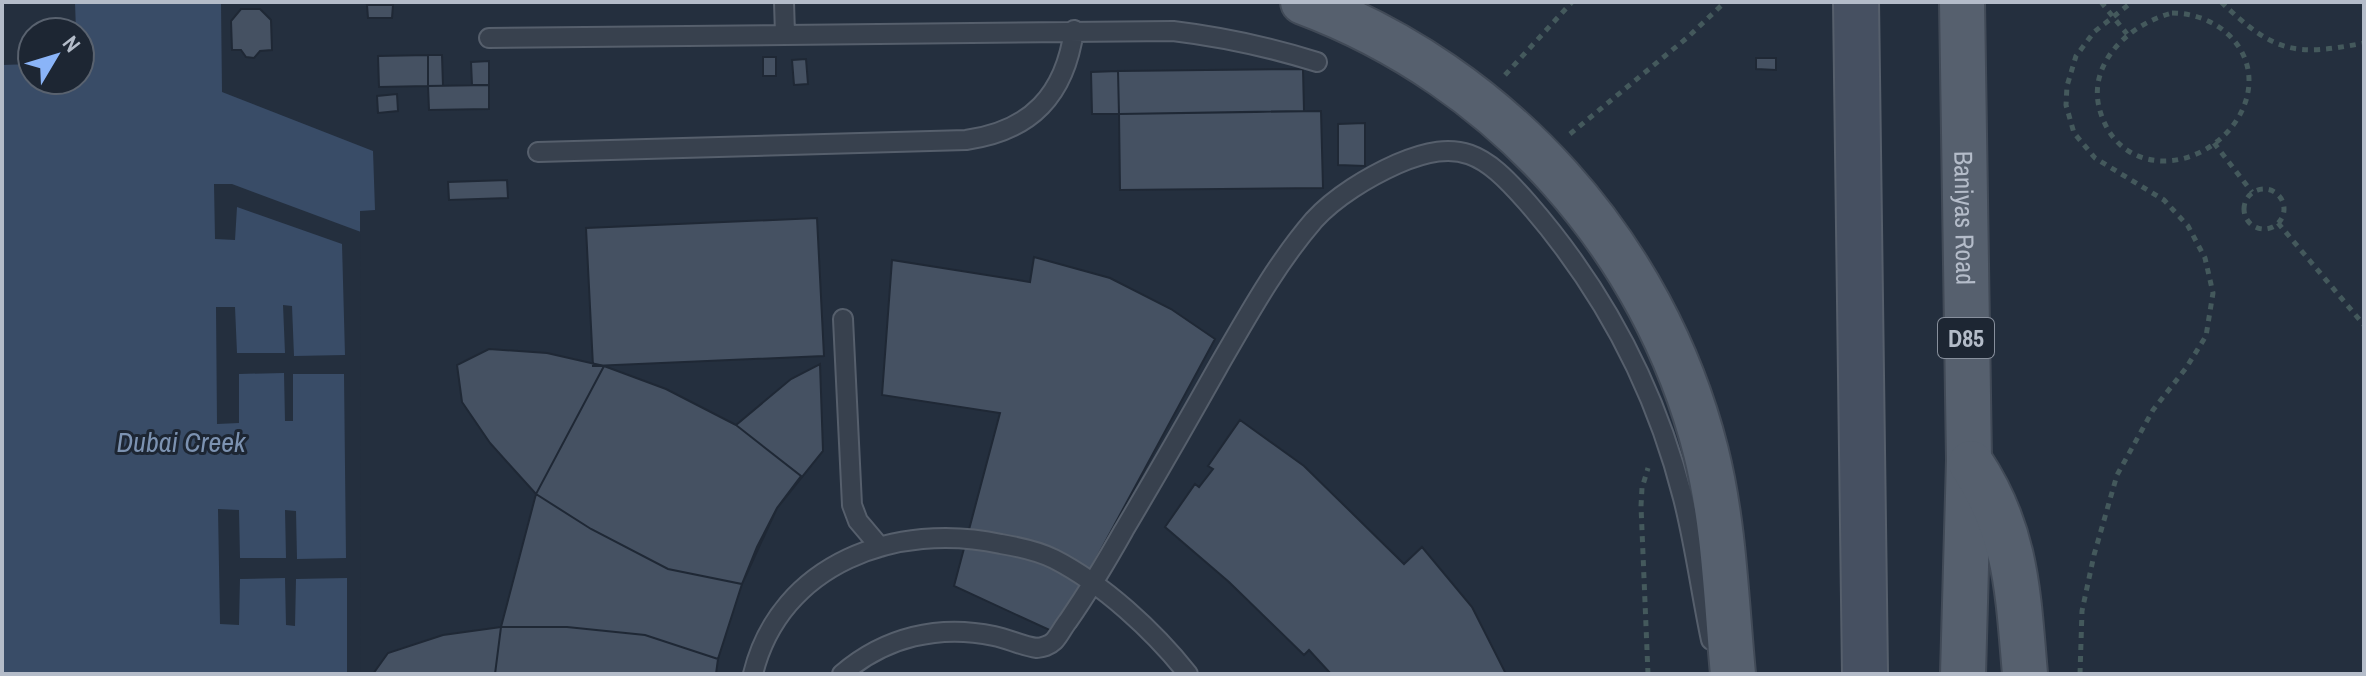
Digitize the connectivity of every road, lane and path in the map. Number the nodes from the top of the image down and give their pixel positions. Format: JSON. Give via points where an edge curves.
{"nodes":[{"id":1,"x":784,"y":2,"type":"edge"},
{"id":2,"x":1303,"y":2,"type":"edge"},
{"id":3,"x":1572,"y":2,"type":"edge"},
{"id":4,"x":1725,"y":2,"type":"edge"},
{"id":5,"x":1856,"y":2,"type":"edge"},
{"id":6,"x":1962,"y":2,"type":"edge"},
{"id":7,"x":2101,"y":2,"type":"edge"},
{"id":8,"x":2132,"y":2,"type":"edge"},
{"id":9,"x":2221,"y":2,"type":"edge"},
{"id":10,"x":2113,"y":17,"type":"junction"},
{"id":11,"x":1074,"y":30,"type":"junction"},
{"id":12,"x":785,"y":34,"type":"junction"},
{"id":13,"x":2127,"y":34,"type":"junction"},
{"id":14,"x":489,"y":38,"type":"dead end"},
{"id":15,"x":2364,"y":43,"type":"edge"},
{"id":16,"x":1317,"y":62,"type":"dead end"},
{"id":17,"x":1481,"y":102,"type":"junction"},
{"id":18,"x":2214,"y":143,"type":"junction"},
{"id":19,"x":538,"y":152,"type":"dead end"},
{"id":20,"x":1541,"y":158,"type":"junction"},
{"id":21,"x":2252,"y":192,"type":"junction"},
{"id":22,"x":2278,"y":223,"type":"junction"},
{"id":23,"x":843,"y":319,"type":"dead end"},
{"id":24,"x":2364,"y":325,"type":"edge"},
{"id":25,"x":1667,"y":442,"type":"junction"},
{"id":26,"x":1969,"y":460,"type":"junction"},
{"id":27,"x":880,"y":547,"type":"junction"},
{"id":28,"x":1093,"y":585,"type":"junction"},
{"id":29,"x":753,"y":674,"type":"edge"},
{"id":30,"x":842,"y":674,"type":"edge"},
{"id":31,"x":1188,"y":674,"type":"edge"},
{"id":32,"x":1648,"y":674,"type":"edge"},
{"id":33,"x":1718,"y":674,"type":"edge"},
{"id":34,"x":1733,"y":674,"type":"edge"},
{"id":35,"x":1865,"y":674,"type":"edge"},
{"id":36,"x":1963,"y":674,"type":"edge"},
{"id":37,"x":2025,"y":674,"type":"edge"},
{"id":38,"x":2080,"y":674,"type":"edge"}],
"edges":[{"from":1,"to":12,"type":"lane"},
{"from":2,"to":17,"type":"main road","via":[[1380,36]]},
{"from":3,"to":17,"type":"path"},
{"from":4,"to":20,"type":"path"},
{"from":5,"to":35,"type":"main road"},
{"from":6,"to":26,"type":"main road","name":"Baniyas Road","number":"D85"},
{"from":7,"to":10,"type":"path"},
{"from":8,"to":10,"type":"path"},
{"from":9,"to":15,"type":"path","via":[[2260,36],[2290,50]]},
{"from":10,"to":13,"type":"path"},
{"from":10,"to":38,"type":"path","via":[[2076,56],[2066,105],[2074,133],[2095,158],[2164,200],[2188,226],[2205,258],[2213,293],[2206,336],[2153,410],[2117,475],[2082,611]]},
{"from":11,"to":12,"type":"lane"},
{"from":11,"to":16,"type":"lane","via":[[1222,37]]},
{"from":11,"to":19,"type":"lane","via":[[1063,77],[1050,98],[1033,115],[990,137]]},
{"from":12,"to":14,"type":"lane"},
{"from":13,"to":18,"type":"path","via":[[2106,59],[2097,91],[2101,115],[2113,137],[2124,148],[2170,162]]},
{"from":13,"to":18,"type":"path","via":[[2156,17],[2189,13],[2205,17],[2232,37],[2245,59],[2249,85],[2238,118]]},
{"from":17,"to":20,"type":"main road"},
{"from":18,"to":21,"type":"path"},
{"from":20,"to":34,"type":"main road","via":[[1605,233],[1638,284],[1689,395],[1718,512]]},
{"from":21,"to":22,"type":"path","via":[[2261,188],[2280,196],[2284,215]]},
{"from":21,"to":22,"type":"path","via":[[2243,211],[2248,222],[2268,229]]},
{"from":22,"to":24,"type":"path"},
{"from":23,"to":27,"type":"lane","via":[[852,505]]},
{"from":25,"to":28,"type":"lane","via":[[1618,330],[1550,228],[1494,166],[1474,155],[1430,152],[1371,177],[1316,219],[1253,306]]},
{"from":25,"to":32,"type":"path","via":[[1642,488]]},
{"from":25,"to":33,"type":"lane"},
{"from":26,"to":36,"type":"main road","name":"Baniyas Road","number":"D85"},
{"from":26,"to":37,"type":"main road","via":[[2007,535]]},
{"from":27,"to":28,"type":"lane","via":[[951,537],[986,540],[1054,559]]},
{"from":27,"to":29,"type":"lane","via":[[836,564],[792,597],[772,624]]},
{"from":28,"to":30,"type":"lane","via":[[1047,646],[937,632],[880,648]]},
{"from":28,"to":31,"type":"lane","via":[[1132,613]]}]}
